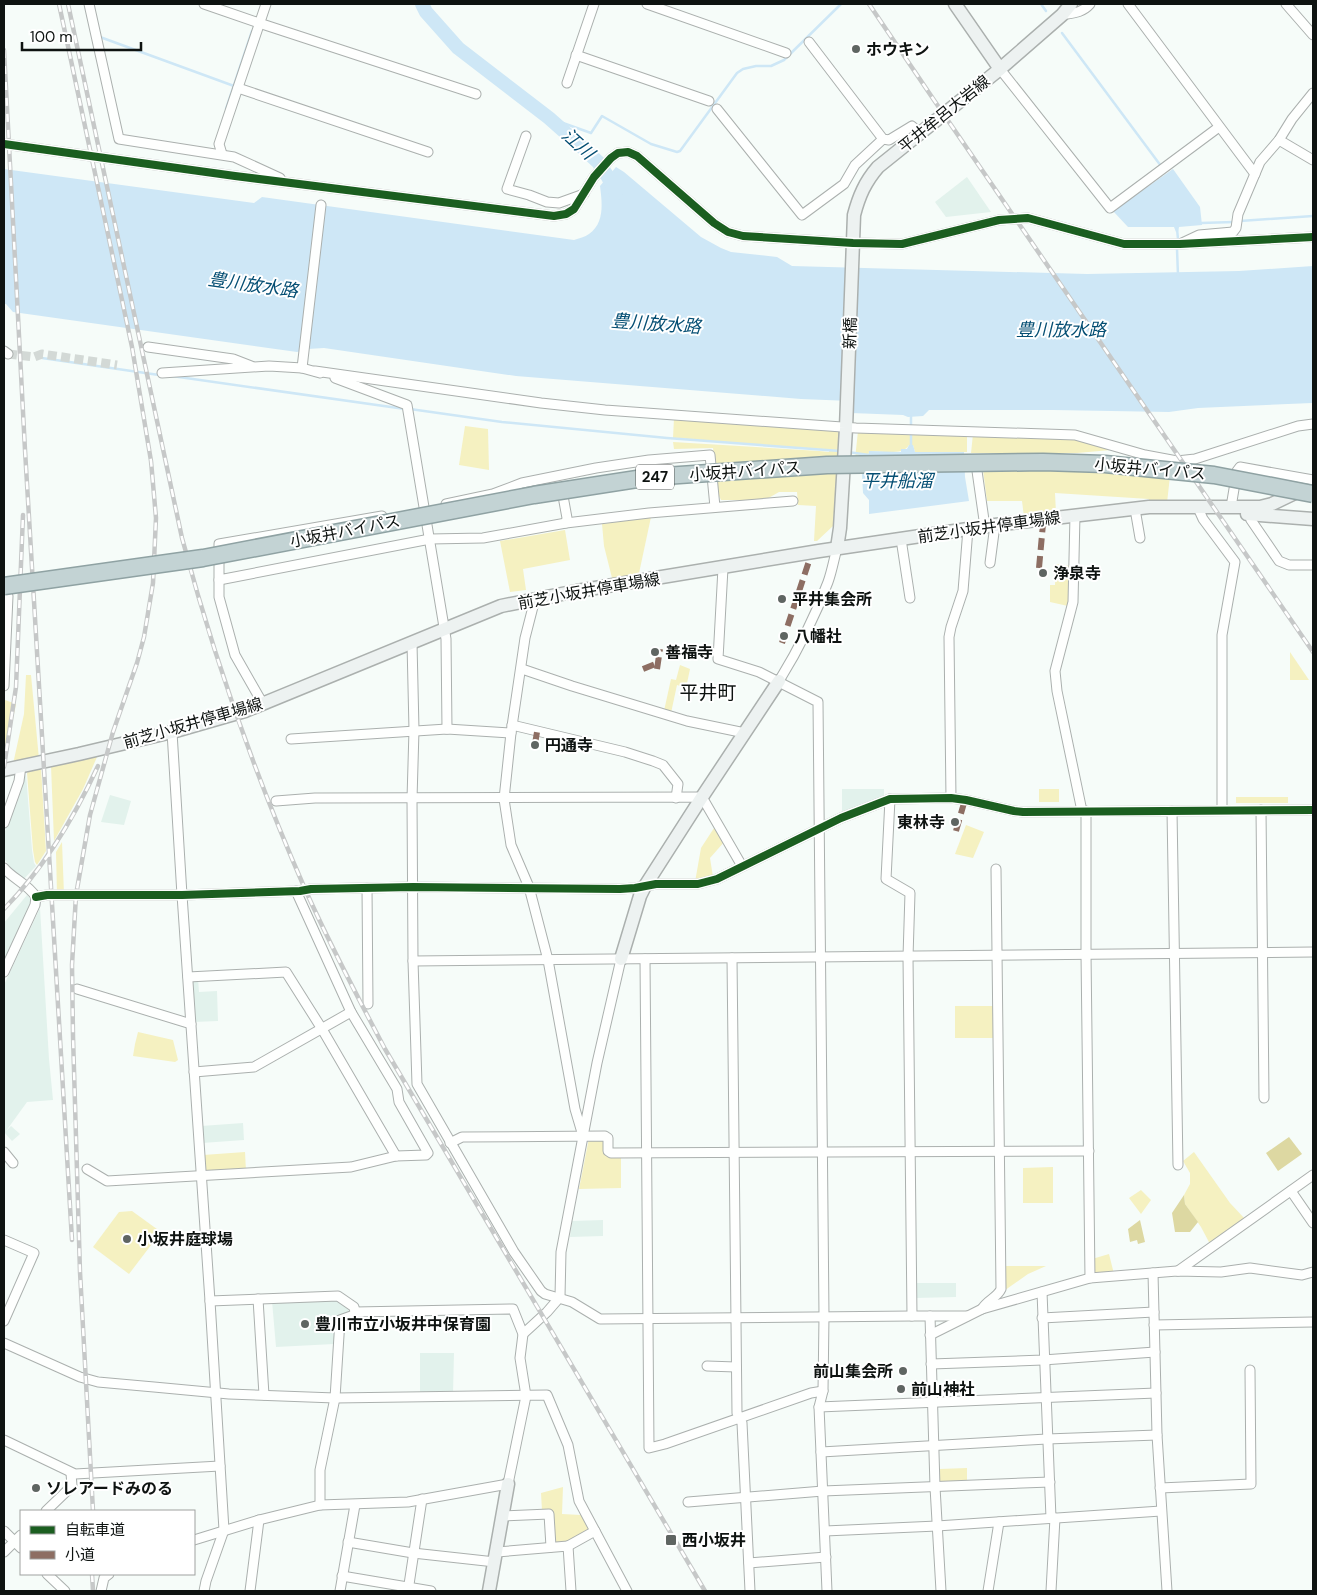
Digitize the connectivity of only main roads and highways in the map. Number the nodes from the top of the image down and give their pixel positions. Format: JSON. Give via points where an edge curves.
{"nodes":[{"id":1,"x":955,"y":4,"type":"edge"},
{"id":2,"x":1071,"y":4,"type":"edge"},
{"id":3,"x":1000,"y":69,"type":"junction"},
{"id":4,"x":853,"y":244,"type":"joint"},
{"id":5,"x":1313,"y":487,"type":"edge"},
{"id":6,"x":1313,"y":494,"type":"edge"},
{"id":7,"x":1198,"y":508,"type":"junction"},
{"id":8,"x":1313,"y":519,"type":"edge"},
{"id":9,"x":837,"y":548,"type":"junction"},
{"id":10,"x":6,"y":591,"type":"edge"},
{"id":11,"x":779,"y":681,"type":"road end"},
{"id":12,"x":4,"y":770,"type":"edge"},
{"id":13,"x":621,"y":959,"type":"road end"},
{"id":14,"x":508,"y":1484,"type":"road end"},
{"id":15,"x":489,"y":1591,"type":"edge"}],
"edges":[{"from":1,"to":3,"type":"main road"},
{"from":2,"to":3,"type":"main road","name":"平井牟呂大岩線"},
{"from":3,"to":4,"type":"main road","name":"平井牟呂大岩線","via":[[867,180],[854,215]]},
{"from":4,"to":9,"type":"main road","name":"新橋","via":[[846,425]]},
{"from":5,"to":7,"type":"main road","name":"前芝小坂井停車場線","via":[[1266,506]]},
{"from":6,"to":10,"type":"highway","name":"小坂井バイパス","number":"247","bridge":true,"via":[[1214,475],[1043,462],[827,465],[650,477]]},
{"from":7,"to":8,"type":"main road","name":"前芝小坂井停車場線"},
{"from":7,"to":9,"type":"main road","name":"前芝小坂井停車場線","via":[[1135,509],[1075,515]]},
{"from":9,"to":12,"type":"main road","name":"前芝小坂井停車場線","via":[[501,606],[245,711],[172,732]]},
{"from":11,"to":13,"type":"main road","via":[[640,896]]},
{"from":14,"to":15,"type":"main road"}]}
